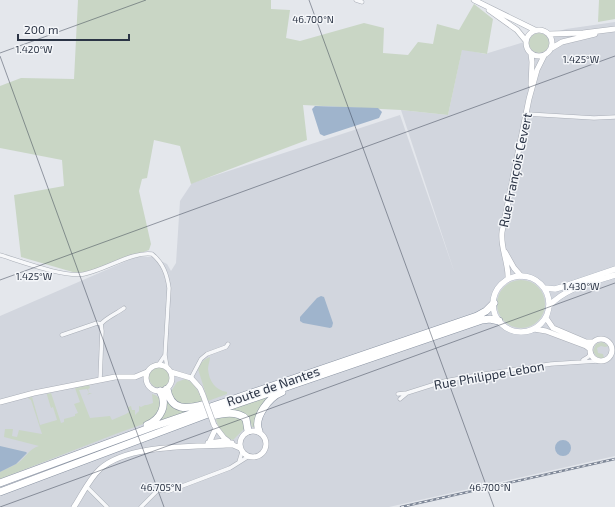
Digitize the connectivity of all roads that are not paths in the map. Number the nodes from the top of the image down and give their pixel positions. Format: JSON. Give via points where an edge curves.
{"nodes":[{"id":1,"x":356,"y":0,"type":"edge"},
{"id":2,"x":474,"y":0,"type":"edge"},
{"id":3,"x":362,"y":2,"type":"dead end"},
{"id":4,"x":486,"y":2,"type":"edge"},
{"id":5,"x":614,"y":29,"type":"edge"},
{"id":6,"x":535,"y":30,"type":"junction"},
{"id":7,"x":549,"y":34,"type":"junction"},
{"id":8,"x":526,"y":41,"type":"junction"},
{"id":9,"x":552,"y":48,"type":"junction"},
{"id":10,"x":531,"y":54,"type":"junction"},
{"id":11,"x":544,"y":56,"type":"junction"},
{"id":12,"x":531,"y":90,"type":"junction"},
{"id":13,"x":527,"y":114,"type":"junction"},
{"id":14,"x":615,"y":117,"type":"edge"},
{"id":15,"x":503,"y":249,"type":"junction"},
{"id":16,"x":0,"y":255,"type":"edge"},
{"id":17,"x":615,"y":268,"type":"edge"},
{"id":18,"x":615,"y":275,"type":"edge"},
{"id":19,"x":521,"y":276,"type":"junction"},
{"id":20,"x":508,"y":280,"type":"junction"},
{"id":21,"x":544,"y":288,"type":"junction"},
{"id":22,"x":494,"y":303,"type":"junction"},
{"id":23,"x":549,"y":306,"type":"junction"},
{"id":24,"x":124,"y":308,"type":"dead end"},
{"id":25,"x":546,"y":318,"type":"junction"},
{"id":26,"x":499,"y":321,"type":"junction"},
{"id":27,"x":101,"y":324,"type":"junction"},
{"id":28,"x":534,"y":329,"type":"junction"},
{"id":29,"x":62,"y":335,"type":"dead end"},
{"id":30,"x":593,"y":342,"type":"junction"},
{"id":31,"x":228,"y":344,"type":"dead end"},
{"id":32,"x":612,"y":344,"type":"edge"},
{"id":33,"x":614,"y":350,"type":"edge"},
{"id":34,"x":590,"y":351,"type":"junction"},
{"id":35,"x":165,"y":355,"type":"junction"},
{"id":36,"x":597,"y":360,"type":"junction"},
{"id":37,"x":581,"y":361,"type":"junction"},
{"id":38,"x":159,"y":364,"type":"junction"},
{"id":39,"x":169,"y":369,"type":"junction"},
{"id":40,"x":147,"y":372,"type":"junction"},
{"id":41,"x":135,"y":377,"type":"junction"},
{"id":42,"x":189,"y":377,"type":"junction"},
{"id":43,"x":100,"y":380,"type":"junction"},
{"id":44,"x":146,"y":381,"type":"junction"},
{"id":45,"x":285,"y":381,"type":"junction"},
{"id":46,"x":305,"y":381,"type":"junction"},
{"id":47,"x":172,"y":382,"type":"junction"},
{"id":48,"x":167,"y":389,"type":"junction"},
{"id":49,"x":160,"y":392,"type":"junction"},
{"id":50,"x":407,"y":393,"type":"junction"},
{"id":51,"x":398,"y":394,"type":"dead end"},
{"id":52,"x":400,"y":398,"type":"dead end"},
{"id":53,"x":0,"y":402,"type":"edge"},
{"id":54,"x":200,"y":417,"type":"junction"},
{"id":55,"x":215,"y":428,"type":"junction"},
{"id":56,"x":248,"y":431,"type":"junction"},
{"id":57,"x":259,"y":432,"type":"junction"},
{"id":58,"x":126,"y":436,"type":"junction"},
{"id":59,"x":240,"y":439,"type":"junction"},
{"id":60,"x":221,"y":441,"type":"junction"},
{"id":61,"x":209,"y":443,"type":"junction"},
{"id":62,"x":232,"y":443,"type":"junction"},
{"id":63,"x":226,"y":445,"type":"junction"},
{"id":64,"x":197,"y":446,"type":"junction"},
{"id":65,"x":241,"y":450,"type":"junction"},
{"id":66,"x":249,"y":456,"type":"junction"},
{"id":67,"x":239,"y":462,"type":"junction"},
{"id":68,"x":0,"y":483,"type":"edge"},
{"id":69,"x":87,"y":487,"type":"junction"},
{"id":70,"x":0,"y":492,"type":"edge"},
{"id":71,"x":74,"y":507,"type":"edge"},
{"id":72,"x":107,"y":507,"type":"edge"},
{"id":73,"x":141,"y":507,"type":"edge"}],
"edges":[{"from":1,"to":3,"type":"street"},
{"from":2,"to":4,"type":"street"},
{"from":2,"to":8,"type":"street","via":[[517,30]]},
{"from":4,"to":6,"type":"street"},
{"from":5,"to":7,"type":"street"},
{"from":5,"to":9,"type":"street","via":[[562,42]]},
{"from":6,"to":7,"type":"street","via":[[543,30]]},
{"from":6,"to":8,"type":"street","via":[[529,34]]},
{"from":7,"to":9,"type":"street"},
{"from":8,"to":10,"type":"street"},
{"from":9,"to":11,"type":"street"},
{"from":10,"to":11,"type":"street"},
{"from":10,"to":12,"type":"street","name":"Rue François Cevert"},
{"from":11,"to":12,"type":"street","name":"Rue François Cevert"},
{"from":12,"to":13,"type":"street","name":"Rue François Cevert"},
{"from":13,"to":14,"type":"street"},
{"from":13,"to":15,"type":"street","name":"Rue François Cevert","via":[[502,232]]},
{"from":15,"to":19,"type":"street","name":"Rue François Cevert"},
{"from":15,"to":20,"type":"street","name":"Rue François Cevert"},
{"from":16,"to":35,"type":"street","via":[[60,272],[83,275],[139,255],[152,254],[161,263],[169,288]]},
{"from":17,"to":21,"type":"main road","via":[[555,289]]},
{"from":18,"to":23,"type":"main road","via":[[568,291]]},
{"from":19,"to":20,"type":"main road"},
{"from":19,"to":21,"type":"main road","via":[[538,282]]},
{"from":20,"to":22,"type":"main road","via":[[498,289]]},
{"from":21,"to":23,"type":"main road"},
{"from":22,"to":26,"type":"main road"},
{"from":22,"to":45,"type":"highway","name":"Route de Nantes","via":[[477,316]]},
{"from":23,"to":25,"type":"main road"},
{"from":24,"to":27,"type":"street"},
{"from":25,"to":28,"type":"main road"},
{"from":25,"to":30,"type":"street","via":[[553,328],[586,342]]},
{"from":26,"to":28,"type":"main road","via":[[519,332]]},
{"from":26,"to":46,"type":"highway","name":"Route de Nantes","via":[[482,320]]},
{"from":27,"to":29,"type":"street","via":[[97,323]]},
{"from":27,"to":43,"type":"street"},
{"from":28,"to":34,"type":"street","via":[[586,346]]},
{"from":30,"to":32,"type":"street","via":[[602,339]]},
{"from":30,"to":34,"type":"street"},
{"from":31,"to":42,"type":"street","via":[[200,359]]},
{"from":32,"to":33,"type":"street"},
{"from":33,"to":36,"type":"street","via":[[606,360]]},
{"from":34,"to":36,"type":"street"},
{"from":34,"to":37,"type":"street","via":[[585,360]]},
{"from":35,"to":38,"type":"street"},
{"from":35,"to":39,"type":"street"},
{"from":36,"to":37,"type":"street","name":"Rue Philippe Lebon"},
{"from":37,"to":50,"type":"street","name":"Rue Philippe Lebon","via":[[478,375],[433,384]]},
{"from":38,"to":39,"type":"street"},
{"from":38,"to":40,"type":"street"},
{"from":39,"to":42,"type":"street"},
{"from":39,"to":47,"type":"street"},
{"from":40,"to":41,"type":"street"},
{"from":40,"to":44,"type":"street"},
{"from":41,"to":43,"type":"street"},
{"from":41,"to":44,"type":"street"},
{"from":42,"to":47,"type":"street"},
{"from":42,"to":55,"type":"street","bridge":true,"via":[[200,388]]},
{"from":43,"to":53,"type":"street"},
{"from":44,"to":49,"type":"street","via":[[151,389]]},
{"from":45,"to":48,"type":"highway","via":[[271,382],[191,408],[174,404]]},
{"from":45,"to":58,"type":"highway","name":"Route de Nantes"},
{"from":46,"to":54,"type":"highway","name":"Route de Nantes"},
{"from":46,"to":57,"type":"highway","via":[[278,393],[271,399],[257,424]]},
{"from":47,"to":48,"type":"street"},
{"from":48,"to":49,"type":"street"},
{"from":49,"to":58,"type":"highway","via":[[164,401],[160,415],[154,422],[132,430]]},
{"from":50,"to":51,"type":"street","name":"Rue Philippe Lebon"},
{"from":50,"to":52,"type":"street"},
{"from":54,"to":56,"type":"highway","via":[[239,414],[246,418]]},
{"from":54,"to":70,"type":"highway","name":"Route de Nantes"},
{"from":55,"to":60,"type":"street"},
{"from":55,"to":61,"type":"street"},
{"from":55,"to":62,"type":"street"},
{"from":56,"to":57,"type":"street"},
{"from":56,"to":59,"type":"street"},
{"from":57,"to":66,"type":"street","via":[[266,441],[265,450],[262,454]]},
{"from":58,"to":68,"type":"highway","name":"Route de Nantes"},
{"from":59,"to":62,"type":"street"},
{"from":59,"to":65,"type":"street"},
{"from":60,"to":61,"type":"street"},
{"from":60,"to":62,"type":"street"},
{"from":60,"to":63,"type":"street"},
{"from":61,"to":64,"type":"street"},
{"from":63,"to":64,"type":"street"},
{"from":63,"to":65,"type":"street","via":[[233,445]]},
{"from":64,"to":69,"type":"street","via":[[164,448],[118,458],[101,469]]},
{"from":65,"to":66,"type":"street"},
{"from":65,"to":67,"type":"street"},
{"from":66,"to":67,"type":"street"},
{"from":67,"to":73,"type":"street","via":[[176,489],[157,491]]},
{"from":69,"to":71,"type":"street"},
{"from":69,"to":72,"type":"street"}]}
